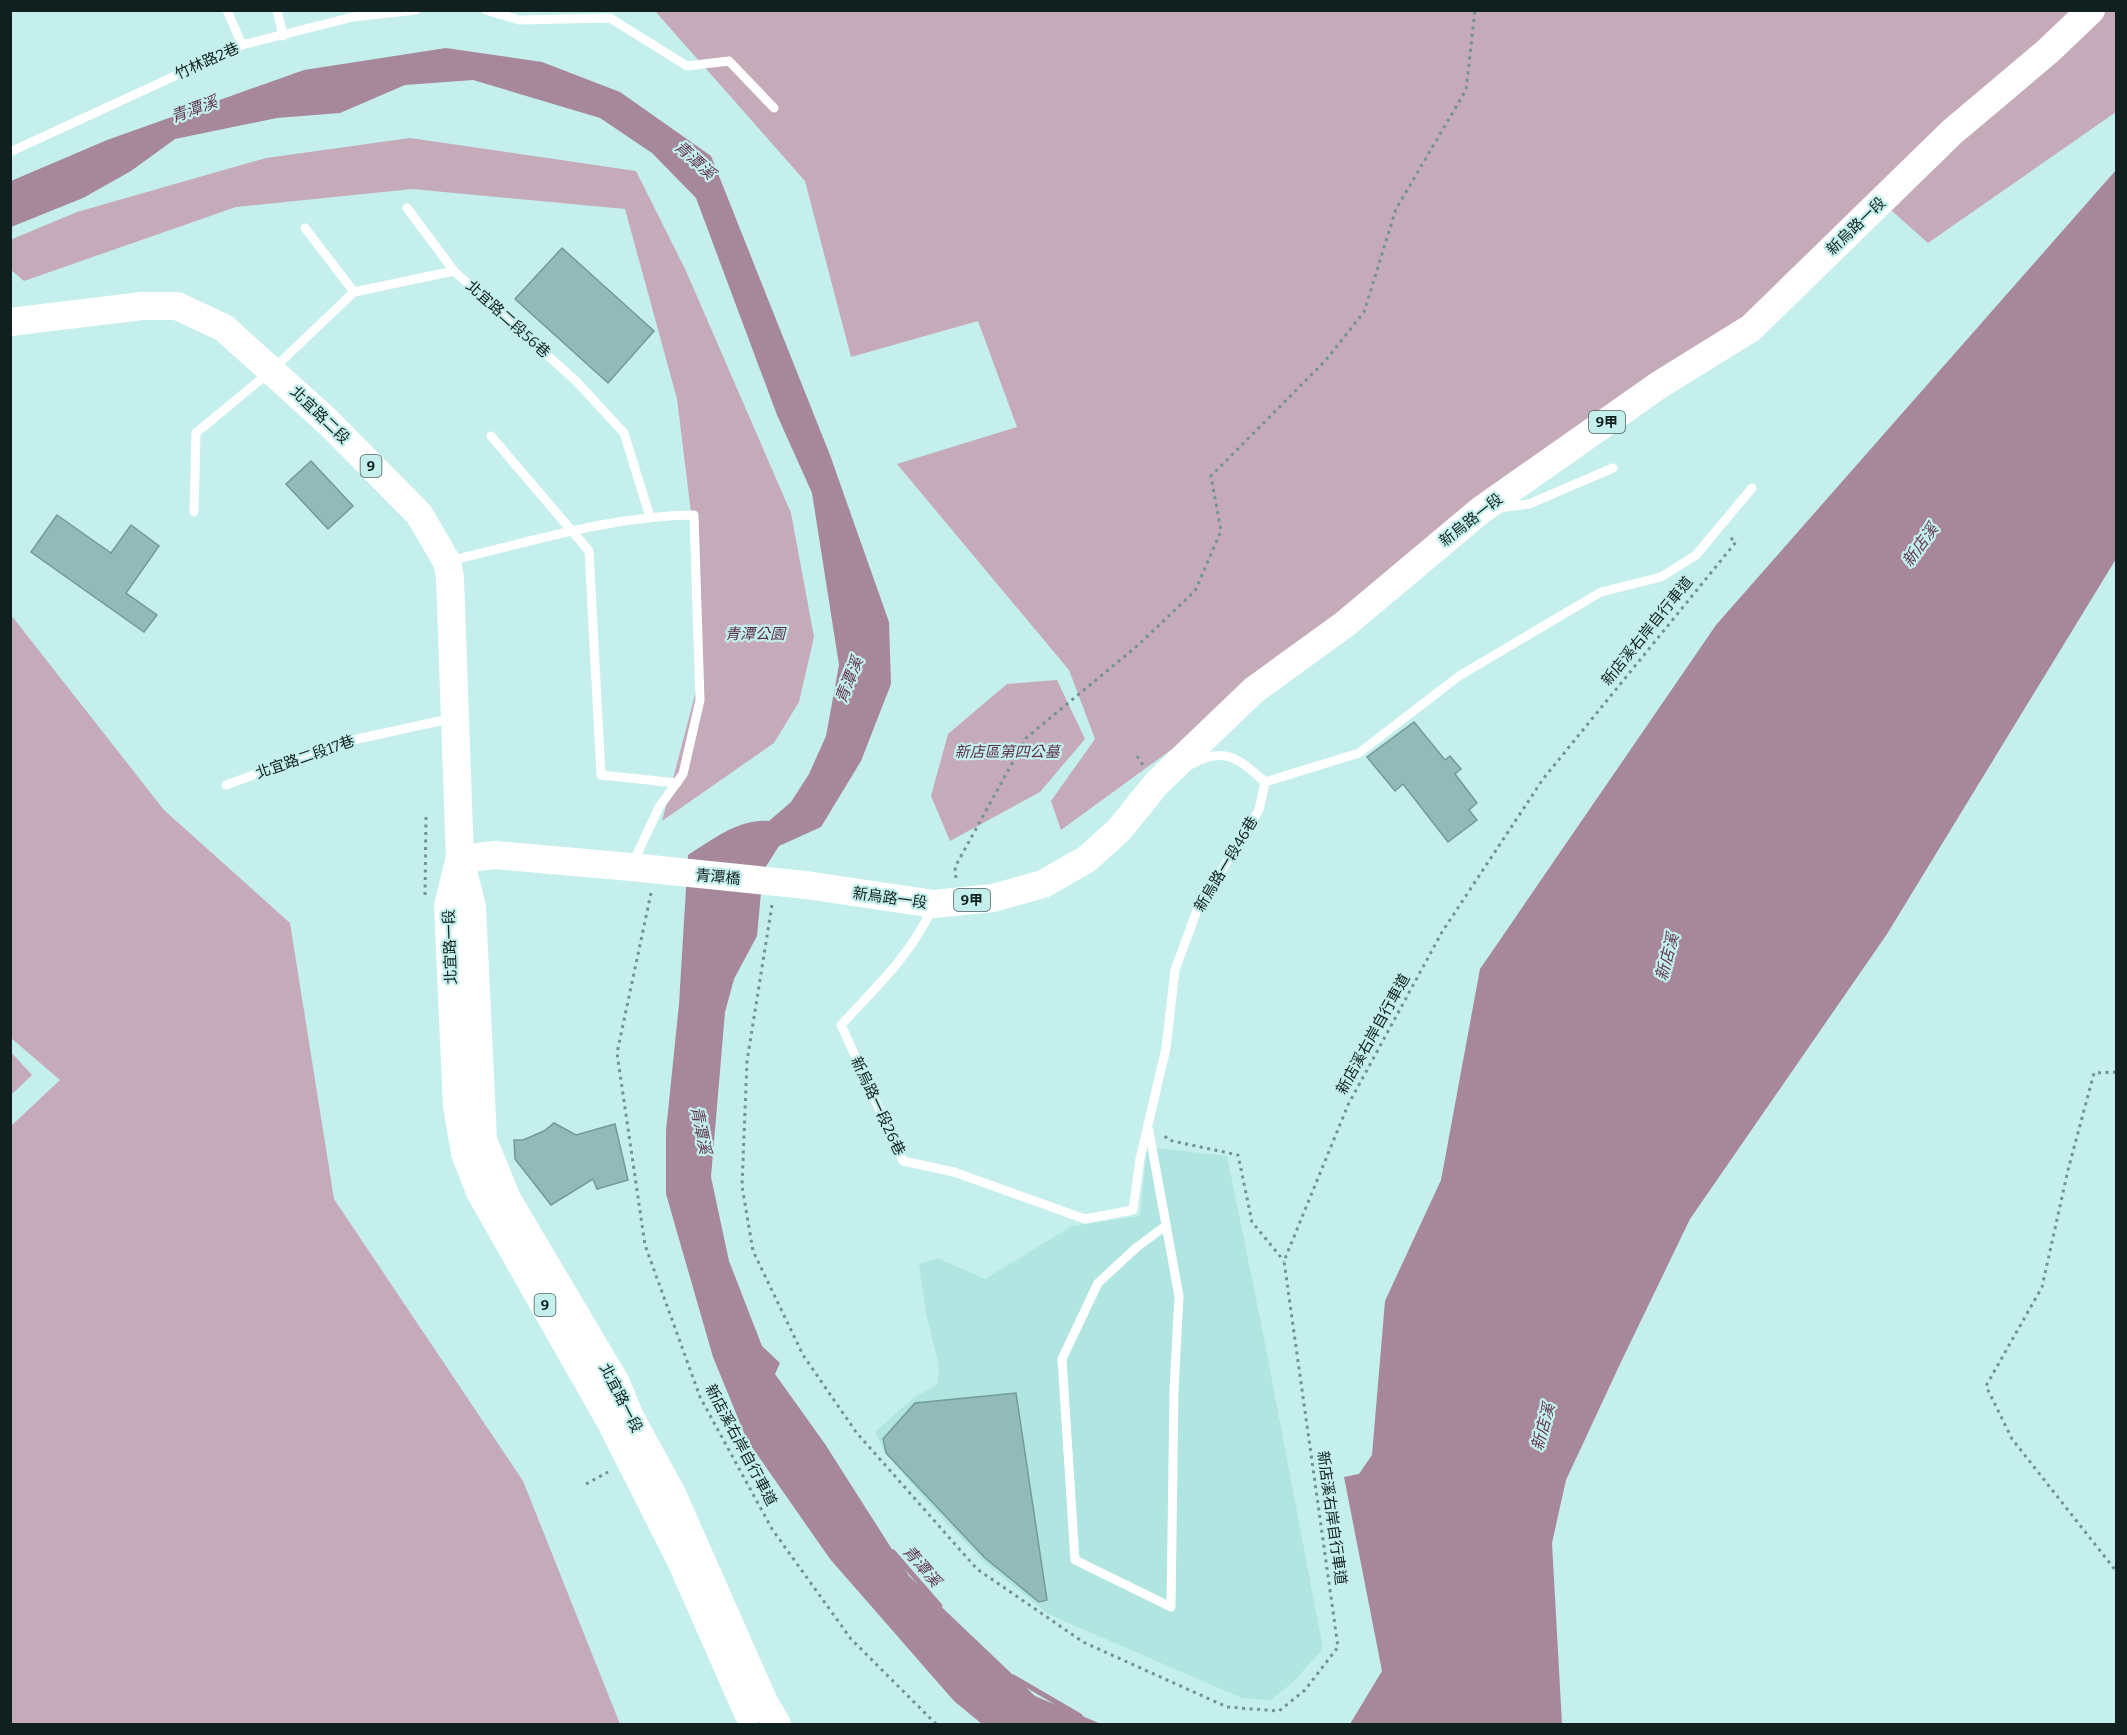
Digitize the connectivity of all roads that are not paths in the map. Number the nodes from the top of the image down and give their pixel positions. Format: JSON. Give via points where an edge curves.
{"nodes":[{"id":1,"x":227,"y":10,"type":"edge"},
{"id":2,"x":277,"y":10,"type":"edge"},
{"id":3,"x":416,"y":10,"type":"edge"},
{"id":4,"x":486,"y":10,"type":"edge"},
{"id":5,"x":2091,"y":10,"type":"edge"},
{"id":6,"x":352,"y":14,"type":"edge"},
{"id":7,"x":284,"y":36,"type":"junction"},
{"id":8,"x":242,"y":45,"type":"junction"},
{"id":9,"x":774,"y":108,"type":"dead end"},
{"id":10,"x":10,"y":152,"type":"edge"},
{"id":11,"x":407,"y":208,"type":"dead end"},
{"id":12,"x":305,"y":228,"type":"dead end"},
{"id":13,"x":454,"y":271,"type":"junction"},
{"id":14,"x":354,"y":292,"type":"junction"},
{"id":15,"x":10,"y":322,"type":"edge"},
{"id":16,"x":272,"y":370,"type":"junction"},
{"id":17,"x":491,"y":436,"type":"dead end"},
{"id":18,"x":1613,"y":468,"type":"dead end"},
{"id":19,"x":1752,"y":488,"type":"dead end"},
{"id":20,"x":1481,"y":510,"type":"junction"},
{"id":21,"x":194,"y":512,"type":"dead end"},
{"id":22,"x":650,"y":517,"type":"junction"},
{"id":23,"x":571,"y":530,"type":"junction"},
{"id":24,"x":447,"y":562,"type":"junction"},
{"id":25,"x":455,"y":717,"type":"junction"},
{"id":26,"x":1265,"y":782,"type":"junction"},
{"id":27,"x":677,"y":783,"type":"junction"},
{"id":28,"x":226,"y":785,"type":"dead end"},
{"id":29,"x":1119,"y":830,"type":"junction"},
{"id":30,"x":460,"y":859,"type":"junction"},
{"id":31,"x":644,"y":869,"type":"junction"},
{"id":32,"x":806,"y":885,"type":"joint"},
{"id":33,"x":945,"y":903,"type":"junction"},
{"id":34,"x":1148,"y":1125,"type":"junction"},
{"id":35,"x":1164,"y":1227,"type":"junction"},
{"id":36,"x":755,"y":1725,"type":"edge"},
{"id":37,"x":777,"y":1725,"type":"edge"}],
"edges":[{"from":1,"to":8,"type":"lane"},
{"from":2,"to":7,"type":"lane"},
{"from":3,"to":6,"type":"lane","name":"竹林路2巷"},
{"from":4,"to":9,"type":"lane","via":[[519,20],[610,18],[687,66],[729,61]]},
{"from":5,"to":20,"type":"main road","name":"新烏路一段","number":"9甲","via":[[1952,132],[1751,328],[1659,385]]},
{"from":6,"to":7,"type":"lane","name":"竹林路2巷"},
{"from":7,"to":8,"type":"lane","name":"竹林路2巷"},
{"from":8,"to":10,"type":"lane","name":"竹林路2巷"},
{"from":11,"to":13,"type":"lane"},
{"from":12,"to":14,"type":"lane"},
{"from":13,"to":14,"type":"lane","name":"北宜路二段56巷"},
{"from":13,"to":22,"type":"lane","name":"北宜路二段56巷","via":[[576,381],[624,433]]},
{"from":14,"to":16,"type":"lane"},
{"from":15,"to":16,"type":"main road","name":"北宜路二段","number":"9","via":[[142,306],[177,306],[224,328]]},
{"from":16,"to":21,"type":"lane","via":[[196,433]]},
{"from":16,"to":24,"type":"main road","name":"北宜路二段","number":"9","via":[[419,514]]},
{"from":17,"to":23,"type":"lane"},
{"from":18,"to":20,"type":"lane","via":[[1529,504]]},
{"from":19,"to":26,"type":"lane","via":[[1696,555],[1661,577],[1601,592],[1459,676],[1359,753]]},
{"from":20,"to":29,"type":"main road","name":"新烏路一段","number":"9甲","via":[[1345,624],[1254,690],[1157,783]]},
{"from":22,"to":23,"type":"lane"},
{"from":22,"to":27,"type":"lane","via":[[694,515],[700,700],[683,774]]},
{"from":23,"to":24,"type":"lane"},
{"from":23,"to":27,"type":"lane","via":[[589,551],[601,775]]},
{"from":24,"to":25,"type":"main road","name":"北宜路二段","number":"9"},
{"from":25,"to":28,"type":"lane","name":"北宜路二段17巷","via":[[344,742]]},
{"from":25,"to":30,"type":"main road","name":"北宜路二段","number":"9"},
{"from":26,"to":29,"type":"lane","via":[[1240,760],[1218,753],[1193,762]]},
{"from":26,"to":34,"type":"lane","name":"新烏路一段46巷","via":[[1259,810],[1197,910],[1180,953],[1166,1048]]},
{"from":27,"to":31,"type":"lane","via":[[659,807]]},
{"from":29,"to":33,"type":"main road","name":"新烏路一段","number":"9甲","via":[[1087,859],[1043,884],[993,898]]},
{"from":30,"to":31,"type":"main road","number":"9甲","via":[[495,855]]},
{"from":30,"to":36,"type":"main road","name":"北宜路一段","number":"9","via":[[448,906],[457,1106],[465,1153],[480,1192],[609,1419],[681,1561]]},
{"from":30,"to":37,"type":"main road","name":"北宜路一段","number":"9","via":[[472,907],[483,1140],[507,1198],[616,1383],[672,1494]]},
{"from":31,"to":32,"type":"main road","name":"青潭橋","number":"9甲"},
{"from":32,"to":33,"type":"main road","name":"新烏路一段","number":"9甲"},
{"from":33,"to":34,"type":"lane","name":"新烏路一段26巷","via":[[904,957],[841,1024],[903,1161],[954,1172],[1085,1219],[1133,1210]]},
{"from":34,"to":35,"type":"lane"},
{"from":35,"to":35,"type":"lane","via":[[1098,1283],[1062,1359],[1075,1560],[1171,1607],[1179,1296]]}]}
